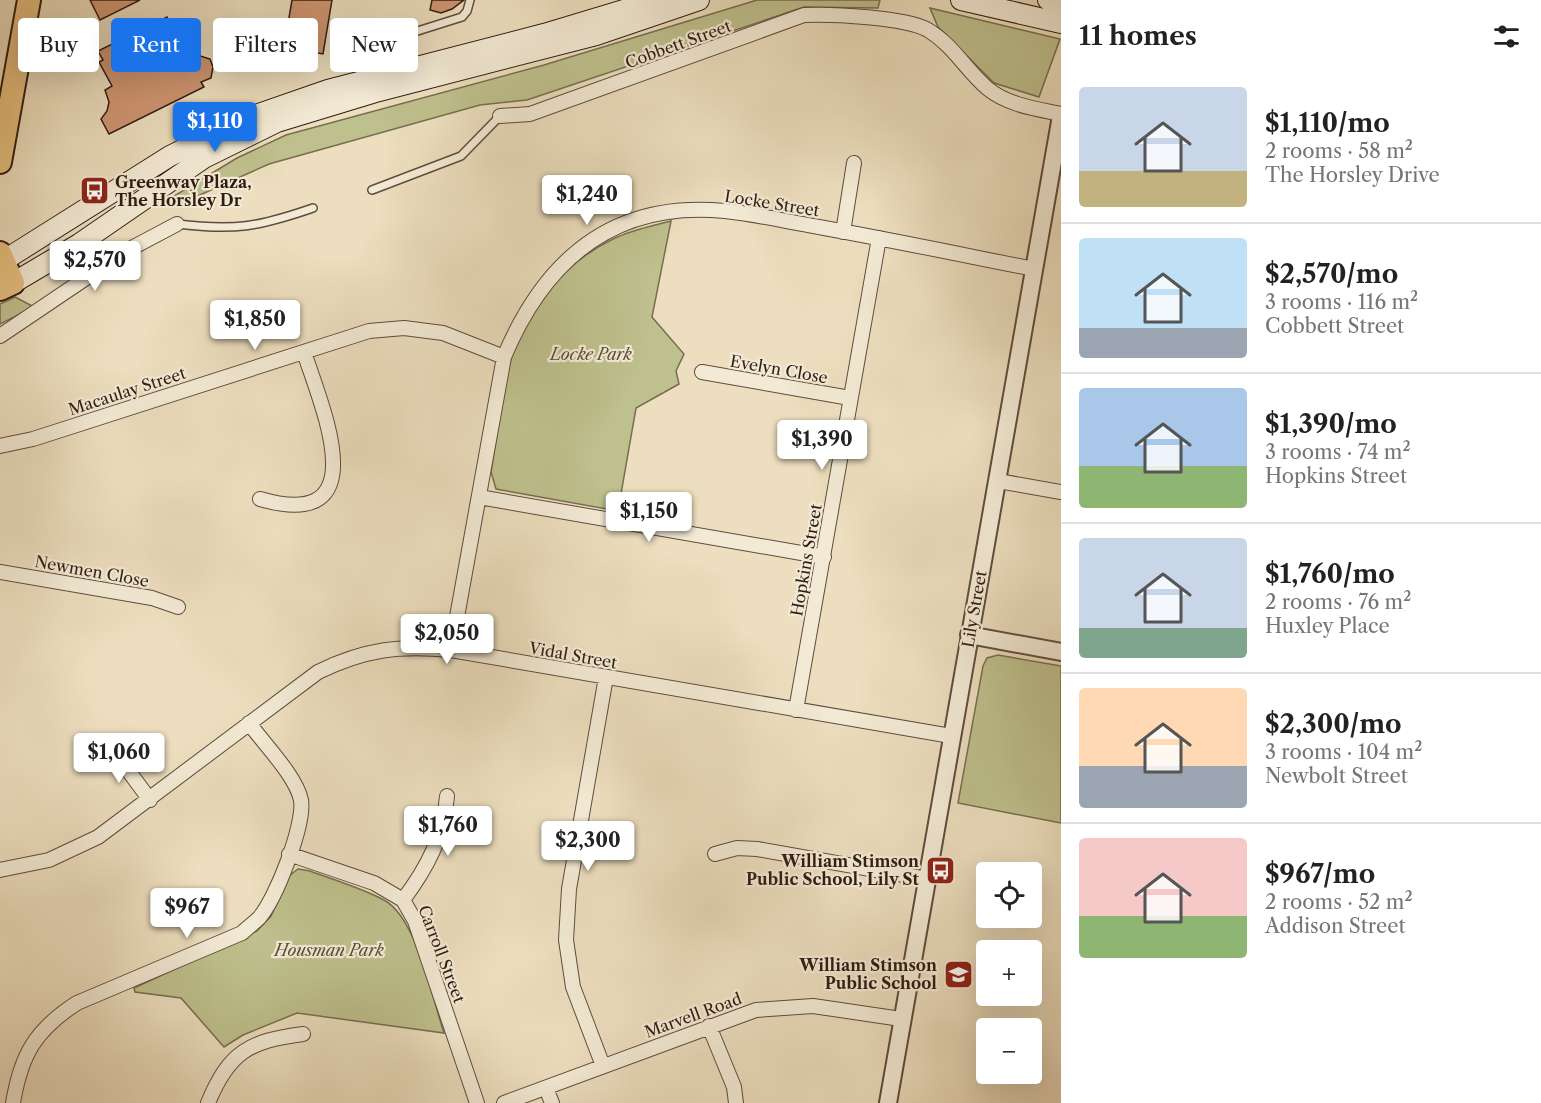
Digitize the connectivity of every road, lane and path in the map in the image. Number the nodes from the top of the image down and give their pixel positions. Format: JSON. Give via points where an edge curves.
{"nodes":[{"id":1,"x":29,"y":0,"type":"edge"},
{"id":2,"x":470,"y":0,"type":"edge"},
{"id":3,"x":657,"y":0,"type":"edge"},
{"id":4,"x":699,"y":0,"type":"edge"},
{"id":5,"x":961,"y":0,"type":"edge"},
{"id":6,"x":1048,"y":0,"type":"edge"},
{"id":7,"x":1061,"y":5,"type":"edge"},
{"id":8,"x":1061,"y":23,"type":"edge"},
{"id":9,"x":418,"y":31,"type":"edge"},
{"id":10,"x":1061,"y":115,"type":"edge"},
{"id":11,"x":500,"y":116,"type":"joint"},
{"id":12,"x":0,"y":162,"type":"edge"},
{"id":13,"x":854,"y":163,"type":"dead end"},
{"id":14,"x":1056,"y":178,"type":"edge"},
{"id":15,"x":372,"y":190,"type":"dead end"},
{"id":16,"x":313,"y":208,"type":"dead end"},
{"id":17,"x":177,"y":224,"type":"joint"},
{"id":18,"x":843,"y":232,"type":"junction"},
{"id":19,"x":879,"y":238,"type":"junction"},
{"id":20,"x":1,"y":259,"type":"edge"},
{"id":21,"x":1034,"y":269,"type":"junction"},
{"id":22,"x":6,"y":286,"type":"edge"},
{"id":23,"x":0,"y":336,"type":"edge"},
{"id":24,"x":304,"y":352,"type":"junction"},
{"id":25,"x":504,"y":357,"type":"junction"},
{"id":26,"x":702,"y":372,"type":"dead end"},
{"id":27,"x":850,"y":398,"type":"junction"},
{"id":28,"x":0,"y":446,"type":"edge"},
{"id":29,"x":998,"y":481,"type":"junction"},
{"id":30,"x":1061,"y":492,"type":"edge"},
{"id":31,"x":479,"y":497,"type":"junction"},
{"id":32,"x":260,"y":500,"type":"dead end"},
{"id":33,"x":824,"y":556,"type":"junction"},
{"id":34,"x":0,"y":572,"type":"edge"},
{"id":35,"x":178,"y":607,"type":"dead end"},
{"id":36,"x":969,"y":635,"type":"junction"},
{"id":37,"x":451,"y":650,"type":"junction"},
{"id":38,"x":1061,"y":652,"type":"edge"},
{"id":39,"x":606,"y":677,"type":"junction"},
{"id":40,"x":796,"y":710,"type":"junction"},
{"id":41,"x":249,"y":723,"type":"junction"},
{"id":42,"x":951,"y":736,"type":"junction"},
{"id":43,"x":113,"y":750,"type":"dead end"},
{"id":44,"x":447,"y":796,"type":"dead end"},
{"id":45,"x":150,"y":800,"type":"junction"},
{"id":46,"x":289,"y":854,"type":"junction"},
{"id":47,"x":715,"y":854,"type":"dead end"},
{"id":48,"x":0,"y":870,"type":"edge"},
{"id":49,"x":927,"y":879,"type":"junction"},
{"id":50,"x":403,"y":900,"type":"junction"},
{"id":51,"x":901,"y":1019,"type":"junction"},
{"id":52,"x":710,"y":1026,"type":"junction"},
{"id":53,"x":303,"y":1034,"type":"dead end"},
{"id":54,"x":603,"y":1066,"type":"junction"},
{"id":55,"x":546,"y":1088,"type":"junction"},
{"id":56,"x":13,"y":1103,"type":"edge"},
{"id":57,"x":208,"y":1103,"type":"edge"},
{"id":58,"x":477,"y":1103,"type":"edge"},
{"id":59,"x":504,"y":1103,"type":"edge"},
{"id":60,"x":552,"y":1103,"type":"edge"},
{"id":61,"x":736,"y":1103,"type":"edge"},
{"id":62,"x":888,"y":1103,"type":"edge"}],
"edges":[{"from":1,"to":12,"type":"main road"},
{"from":2,"to":9,"type":"lane","via":[[462,17]]},
{"from":3,"to":20,"type":"main road","via":[[574,26],[328,90],[244,119],[170,156]]},
{"from":4,"to":22,"type":"main road","via":[[596,35],[368,94],[277,122],[204,158],[79,244]]},
{"from":5,"to":8,"type":"main road"},
{"from":6,"to":7,"type":"main road"},
{"from":10,"to":11,"type":"street","name":"Cobbett Street","via":[[1019,105],[988,89],[945,42],[926,29],[902,22],[822,14],[804,15],[530,114]]},
{"from":10,"to":14,"type":"street","name":"Lily Street"},
{"from":11,"to":15,"type":"lane","name":"Cobbett Street","via":[[461,156]]},
{"from":13,"to":18,"type":"street"},
{"from":14,"to":21,"type":"street","name":"Lily Street"},
{"from":16,"to":17,"type":"lane","via":[[243,228]]},
{"from":17,"to":23,"type":"street","via":[[126,251]]},
{"from":18,"to":19,"type":"street","name":"Locke Street"},
{"from":18,"to":25,"type":"street","name":"Locke Street","via":[[724,211],[668,211],[626,222],[564,261],[541,286]]},
{"from":19,"to":21,"type":"street","name":"Locke Street"},
{"from":19,"to":27,"type":"street","name":"Hopkins Street"},
{"from":20,"to":22,"type":"main road"},
{"from":21,"to":29,"type":"street","name":"Lily Street"},
{"from":24,"to":25,"type":"street","name":"Macaulay Street","via":[[369,331],[404,328],[443,333]]},
{"from":24,"to":28,"type":"street","name":"Macaulay Street","via":[[33,439]]},
{"from":24,"to":32,"type":"street","via":[[334,445],[330,484],[321,498],[305,505],[285,507]]},
{"from":25,"to":31,"type":"street","name":"Locke Street"},
{"from":26,"to":27,"type":"street","name":"Evelyn Close"},
{"from":27,"to":33,"type":"street","name":"Hopkins Street"},
{"from":29,"to":30,"type":"street"},
{"from":29,"to":36,"type":"street","name":"Lily Street"},
{"from":31,"to":33,"type":"street"},
{"from":31,"to":37,"type":"street","name":"Locke Street"},
{"from":33,"to":40,"type":"street","name":"Hopkins Street"},
{"from":34,"to":35,"type":"street","name":"Newmen Close","via":[[152,598]]},
{"from":36,"to":38,"type":"street"},
{"from":36,"to":42,"type":"street","name":"Lily Street"},
{"from":37,"to":39,"type":"street","name":"Vidal Street"},
{"from":37,"to":41,"type":"street","name":"Vidal Street","via":[[411,646],[343,660],[318,672]]},
{"from":39,"to":40,"type":"street","name":"Vidal Street"},
{"from":39,"to":54,"type":"street","via":[[569,889],[566,940],[573,987]]},
{"from":40,"to":42,"type":"street","name":"Vidal Street"},
{"from":41,"to":45,"type":"street","name":"Vidal Street"},
{"from":41,"to":46,"type":"street","via":[[294,783],[301,801],[300,821]]},
{"from":42,"to":49,"type":"street","name":"Lily Street"},
{"from":43,"to":45,"type":"street"},
{"from":44,"to":50,"type":"street","via":[[438,843]]},
{"from":45,"to":48,"type":"street","name":"Vidal Street","via":[[77,849],[49,860]]},
{"from":46,"to":50,"type":"street","name":"Carroll Street","via":[[374,884]]},
{"from":46,"to":56,"type":"street","via":[[272,898],[260,917],[242,933],[77,1003],[58,1015],[28,1049]]},
{"from":47,"to":49,"type":"street","via":[[737,848],[757,849]]},
{"from":49,"to":51,"type":"street","name":"Lily Street"},
{"from":50,"to":58,"type":"street","name":"Carroll Street","via":[[419,931]]},
{"from":51,"to":52,"type":"street","name":"Marvell Road","via":[[787,1006],[756,1010]]},
{"from":51,"to":62,"type":"street","name":"Lily Street"},
{"from":52,"to":54,"type":"street","name":"Marvell Road"},
{"from":52,"to":61,"type":"street","via":[[734,1087]]},
{"from":53,"to":57,"type":"street","via":[[252,1045],[232,1060]]},
{"from":54,"to":55,"type":"street","name":"Marvell Road"},
{"from":55,"to":59,"type":"street","name":"Marvell Road"},
{"from":55,"to":60,"type":"street"}]}
